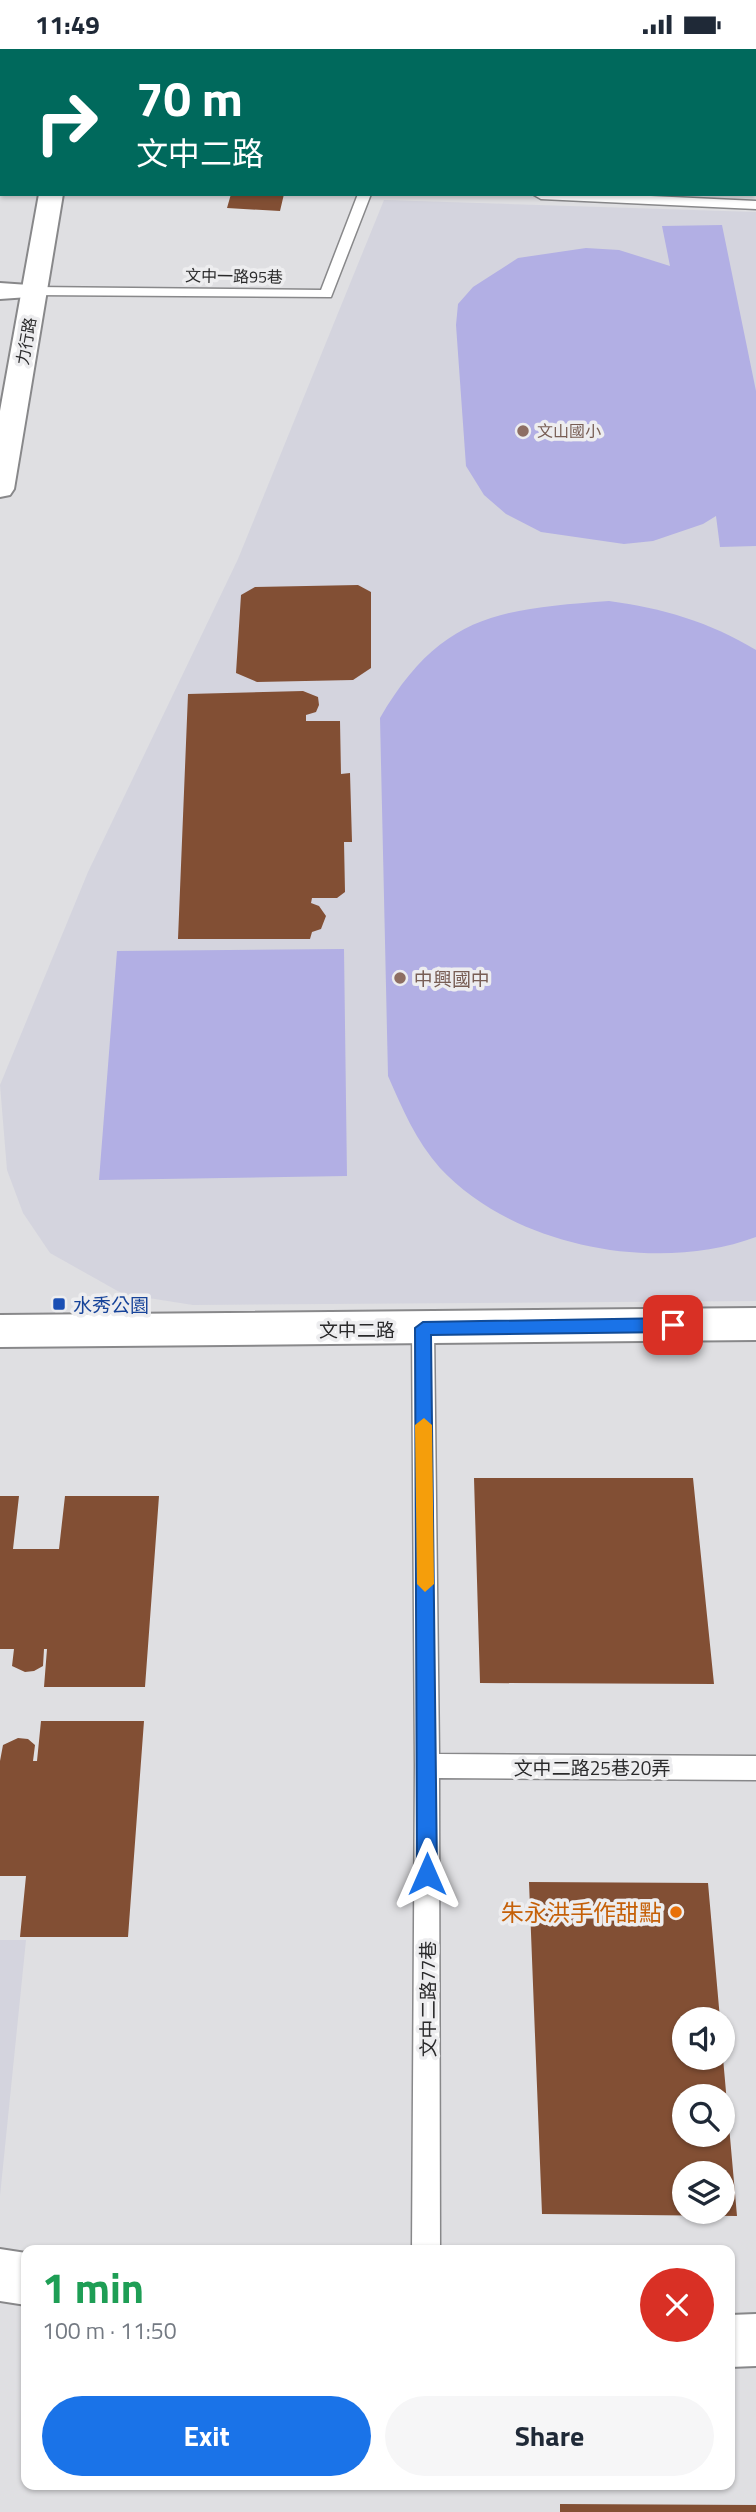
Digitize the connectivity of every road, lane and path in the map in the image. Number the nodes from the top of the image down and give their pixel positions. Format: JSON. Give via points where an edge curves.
{"nodes":[{"id":1,"x":51,"y":196,"type":"edge"},
{"id":2,"x":364,"y":196,"type":"edge"},
{"id":3,"x":562,"y":196,"type":"edge"},
{"id":4,"x":756,"y":205,"type":"edge"},
{"id":5,"x":0,"y":291,"type":"edge"},
{"id":6,"x":34,"y":291,"type":"junction"},
{"id":7,"x":0,"y":489,"type":"edge"},
{"id":8,"x":756,"y":1324,"type":"edge"},
{"id":9,"x":423,"y":1328,"type":"junction"},
{"id":10,"x":0,"y":1331,"type":"edge"},
{"id":11,"x":427,"y":1766,"type":"junction"},
{"id":12,"x":756,"y":1768,"type":"edge"},
{"id":13,"x":426,"y":2245,"type":"edge"},
{"id":14,"x":0,"y":2275,"type":"edge"},
{"id":15,"x":21,"y":2278,"type":"edge"},
{"id":16,"x":735,"y":2340,"type":"edge"},
{"id":17,"x":756,"y":2340,"type":"edge"}],
"edges":[{"from":1,"to":6,"type":"street","name":"力行路"},
{"from":2,"to":6,"type":"lane","name":"文中一路95巷","via":[[326,294]]},
{"from":3,"to":4,"type":"lane"},
{"from":5,"to":6,"type":"street"},
{"from":6,"to":7,"type":"street","name":"力行路"},
{"from":8,"to":9,"type":"street","name":"文中二路"},
{"from":9,"to":10,"type":"street","name":"文中二路"},
{"from":9,"to":11,"type":"lane","name":"文中二路77巷"},
{"from":11,"to":12,"type":"lane","name":"文中二路25巷20弄"},
{"from":11,"to":13,"type":"lane","name":"文中二路77巷"},
{"from":14,"to":15,"type":"street"},
{"from":16,"to":17,"type":"street"}]}
